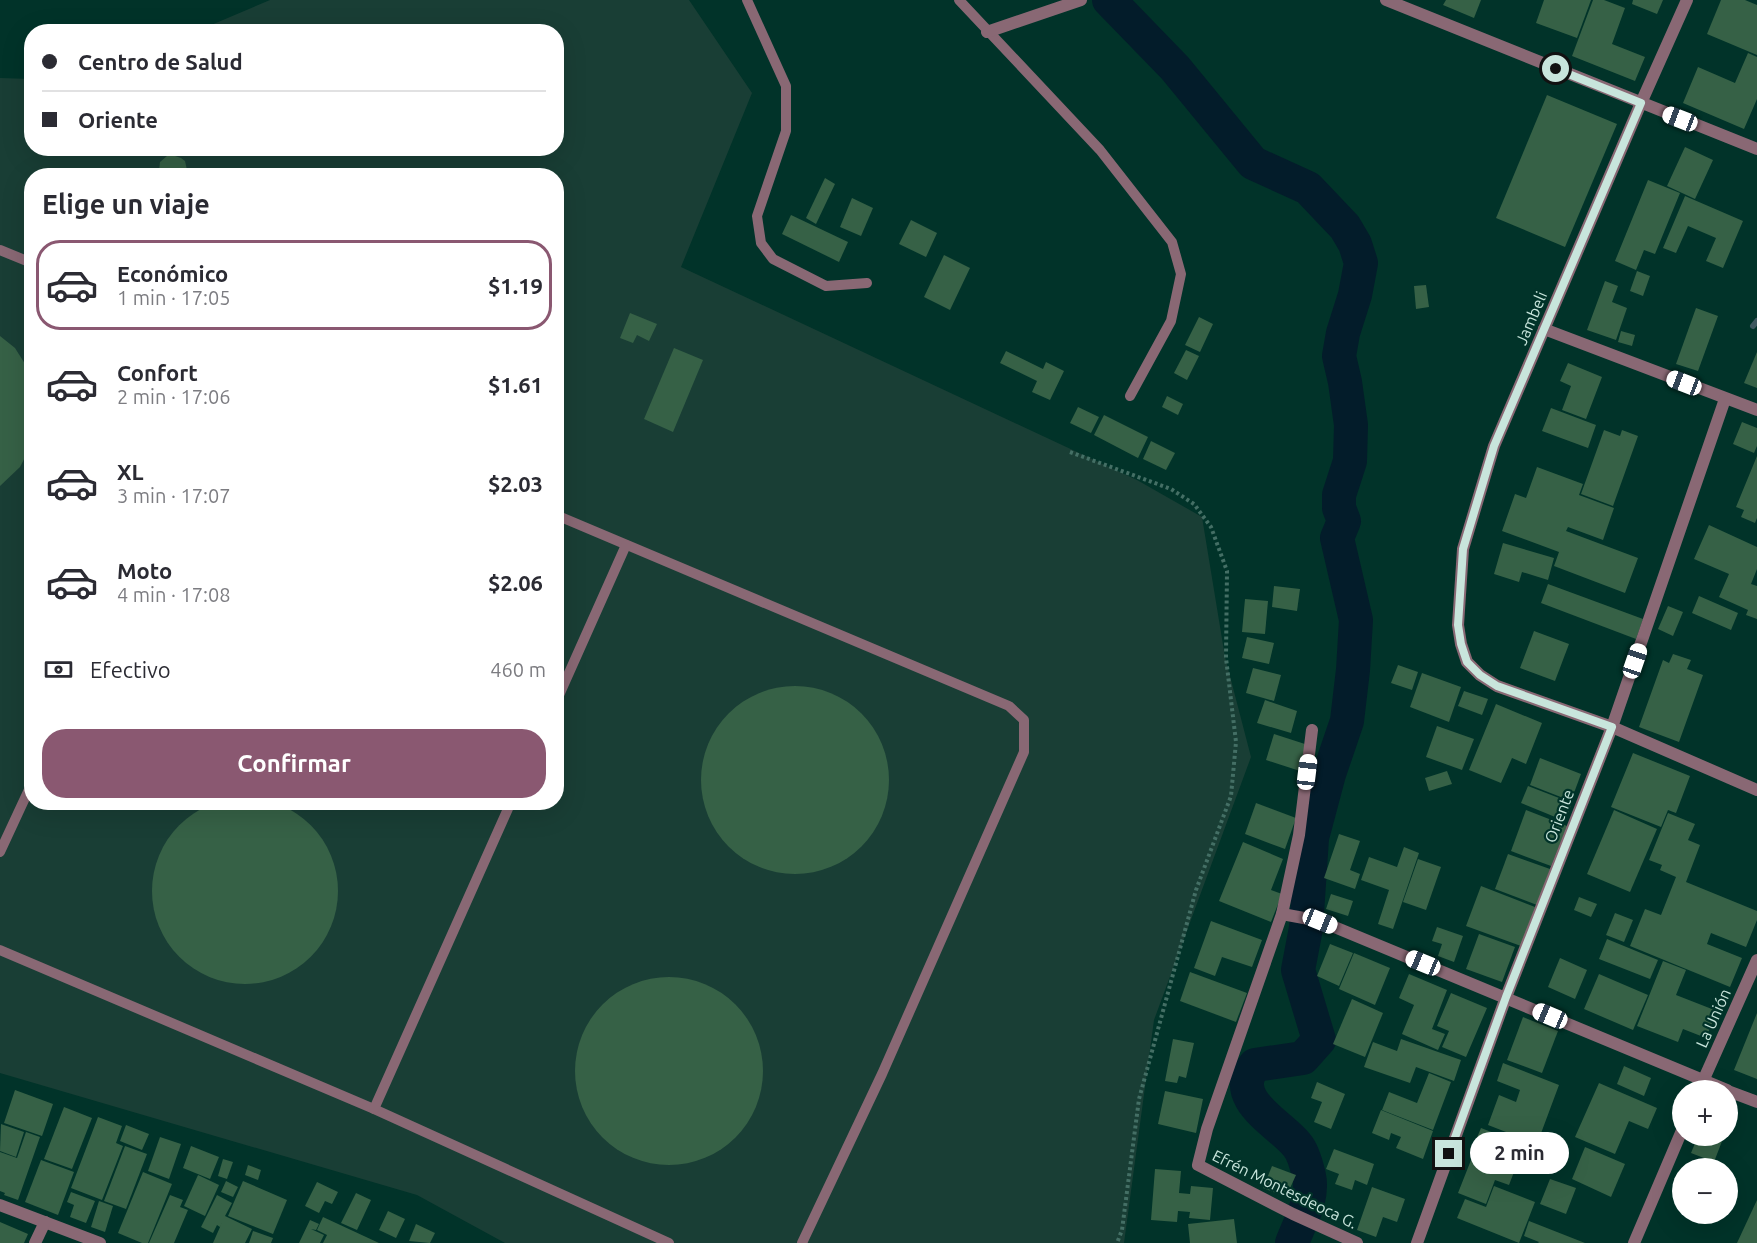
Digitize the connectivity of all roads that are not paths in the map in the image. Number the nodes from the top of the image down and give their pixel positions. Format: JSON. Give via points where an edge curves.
{"nodes":[{"id":1,"x":747,"y":0,"type":"edge"},
{"id":2,"x":958,"y":0,"type":"edge"},
{"id":3,"x":1386,"y":0,"type":"edge"},
{"id":4,"x":1688,"y":0,"type":"edge"},
{"id":5,"x":1080,"y":1,"type":"edge"},
{"id":6,"x":987,"y":32,"type":"junction"},
{"id":7,"x":1641,"y":103,"type":"junction"},
{"id":8,"x":1757,"y":149,"type":"edge"},
{"id":9,"x":0,"y":250,"type":"edge"},
{"id":10,"x":24,"y":260,"type":"edge"},
{"id":11,"x":867,"y":283,"type":"dead end"},
{"id":12,"x":1544,"y":329,"type":"junction"},
{"id":13,"x":1130,"y":396,"type":"dead end"},
{"id":14,"x":1725,"y":399,"type":"junction"},
{"id":15,"x":1757,"y":410,"type":"edge"},
{"id":16,"x":564,"y":518,"type":"edge"},
{"id":17,"x":626,"y":545,"type":"junction"},
{"id":18,"x":564,"y":684,"type":"edge"},
{"id":19,"x":1612,"y":727,"type":"junction"},
{"id":20,"x":1312,"y":730,"type":"dead end"},
{"id":21,"x":1757,"y":790,"type":"edge"},
{"id":22,"x":24,"y":800,"type":"edge"},
{"id":23,"x":507,"y":810,"type":"edge"},
{"id":24,"x":0,"y":852,"type":"edge"},
{"id":25,"x":1282,"y":914,"type":"junction"},
{"id":26,"x":0,"y":950,"type":"edge"},
{"id":27,"x":1757,"y":960,"type":"edge"},
{"id":28,"x":1506,"y":997,"type":"junction"},
{"id":29,"x":1688,"y":1080,"type":"edge"},
{"id":30,"x":1704,"y":1080,"type":"edge"},
{"id":31,"x":1738,"y":1095,"type":"edge"},
{"id":32,"x":1757,"y":1102,"type":"edge"},
{"id":33,"x":375,"y":1109,"type":"junction"},
{"id":34,"x":1675,"y":1146,"type":"edge"},
{"id":35,"x":0,"y":1205,"type":"edge"},
{"id":36,"x":45,"y":1222,"type":"junction"},
{"id":37,"x":35,"y":1243,"type":"edge"},
{"id":38,"x":100,"y":1243,"type":"edge"},
{"id":39,"x":669,"y":1243,"type":"edge"},
{"id":40,"x":802,"y":1243,"type":"edge"},
{"id":41,"x":1357,"y":1243,"type":"edge"},
{"id":42,"x":1417,"y":1243,"type":"edge"},
{"id":43,"x":1634,"y":1243,"type":"edge"}],
"edges":[{"from":1,"to":11,"type":"lane","via":[[786,86],[786,131],[758,216],[761,243],[773,259],[826,286]]},
{"from":2,"to":6,"type":"lane"},
{"from":3,"to":7,"type":"street"},
{"from":4,"to":7,"type":"street","name":"Jambeli"},
{"from":5,"to":6,"type":"street"},
{"from":6,"to":13,"type":"lane","via":[[1100,150],[1172,242],[1180,274],[1171,321]]},
{"from":7,"to":8,"type":"street"},
{"from":7,"to":12,"type":"street","name":"Jambeli"},
{"from":9,"to":10,"type":"lane"},
{"from":12,"to":14,"type":"street"},
{"from":12,"to":19,"type":"street","name":"Jambeli","via":[[1494,446],[1463,549],[1458,625],[1461,644],[1467,662],[1497,686]]},
{"from":14,"to":15,"type":"street"},
{"from":14,"to":19,"type":"street","name":"Oriente"},
{"from":16,"to":17,"type":"lane"},
{"from":17,"to":18,"type":"lane"},
{"from":17,"to":40,"type":"lane","via":[[1009,706],[1024,720],[1024,752],[882,1074]]},
{"from":19,"to":21,"type":"street"},
{"from":19,"to":28,"type":"street","name":"Oriente"},
{"from":20,"to":25,"type":"street","via":[[1299,835]]},
{"from":22,"to":24,"type":"lane"},
{"from":23,"to":33,"type":"lane"},
{"from":25,"to":28,"type":"street","via":[[1320,921]]},
{"from":25,"to":41,"type":"street","name":"Efrén Montesdeoca G.","via":[[1198,1165]]},
{"from":26,"to":33,"type":"lane"},
{"from":27,"to":30,"type":"street","name":"La Unión"},
{"from":28,"to":29,"type":"street"},
{"from":28,"to":42,"type":"street","name":"Oriente"},
{"from":31,"to":32,"type":"street"},
{"from":33,"to":39,"type":"lane"},
{"from":34,"to":43,"type":"street"},
{"from":35,"to":36,"type":"street"},
{"from":36,"to":37,"type":"street"},
{"from":36,"to":38,"type":"street"}]}
